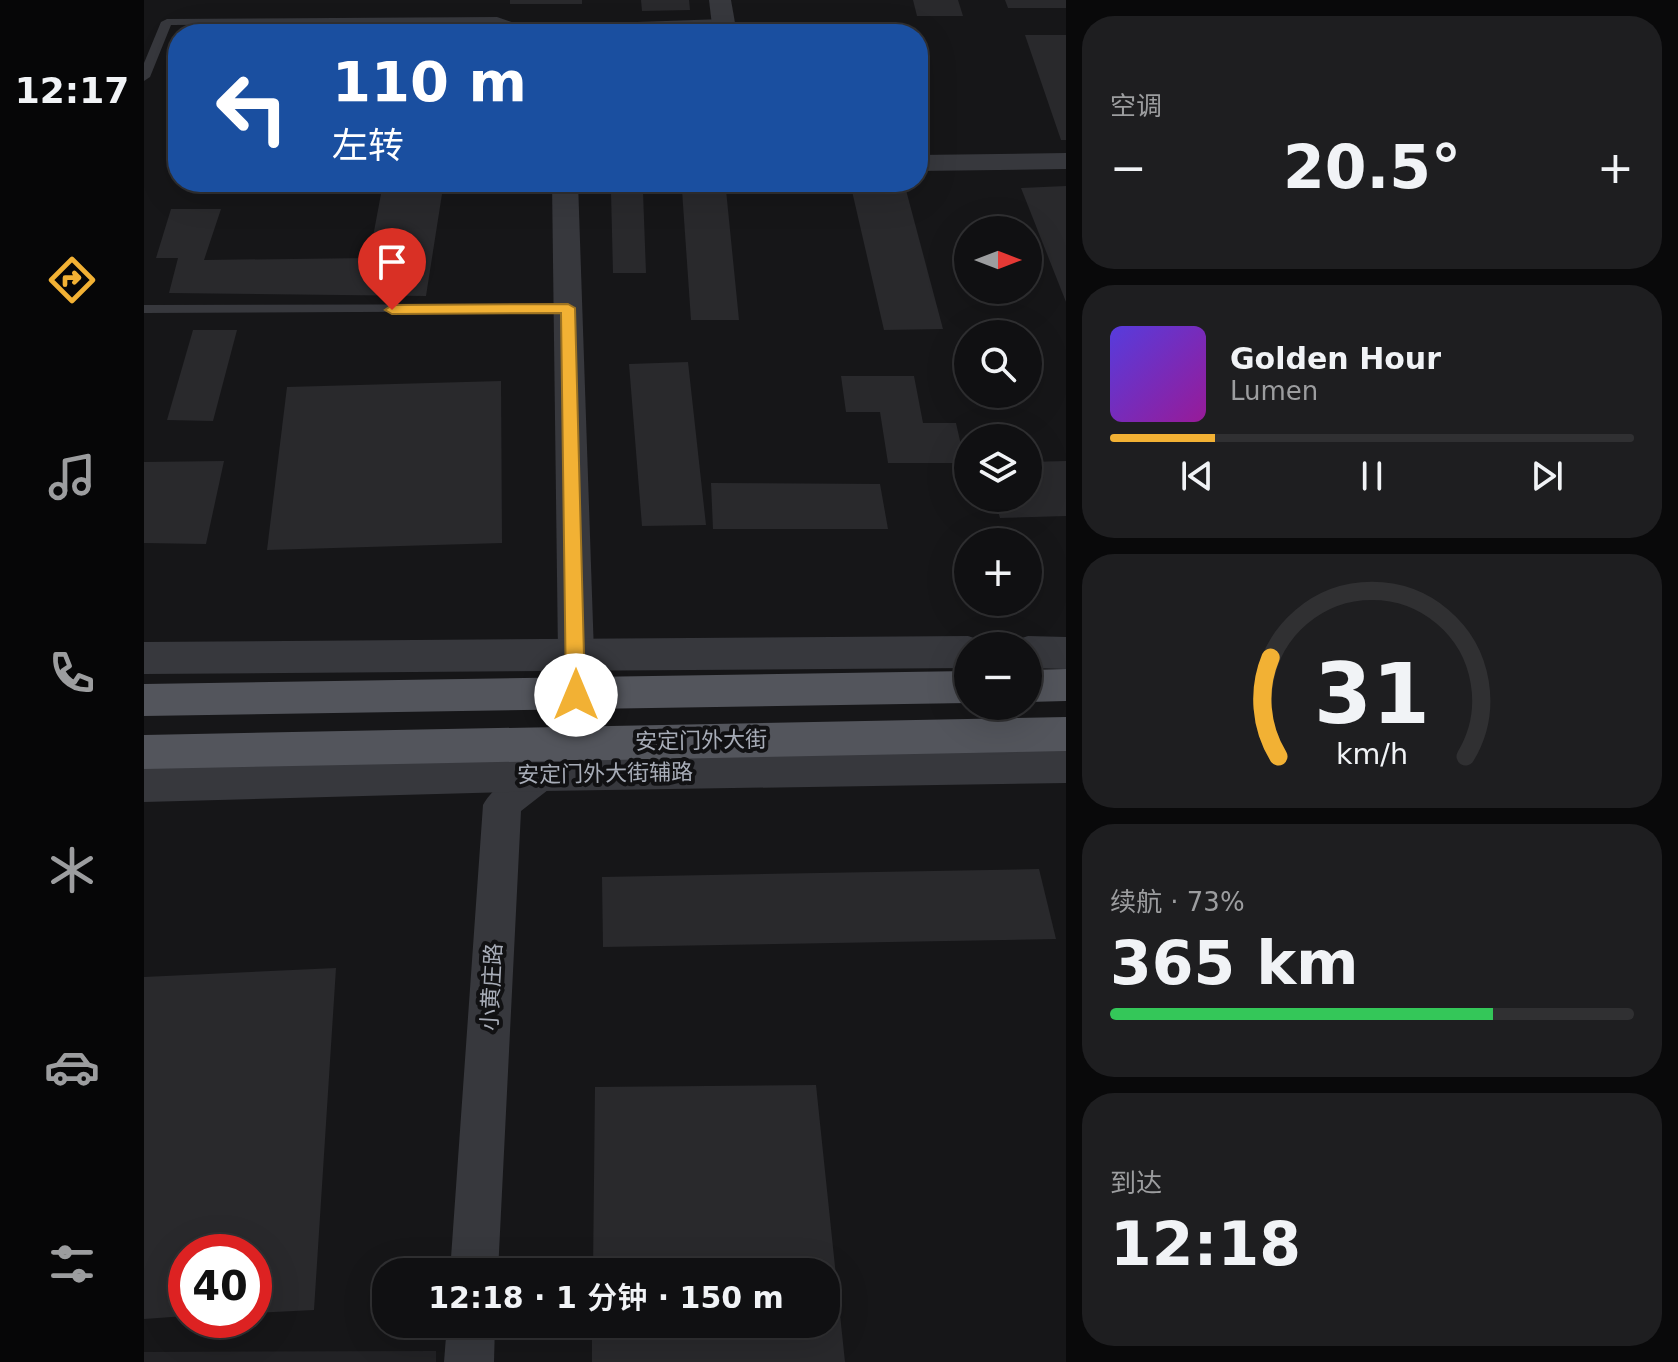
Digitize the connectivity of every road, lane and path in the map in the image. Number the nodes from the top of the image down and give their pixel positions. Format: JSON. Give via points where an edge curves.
{"nodes":[{"id":1,"x":723,"y":19,"type":"edge"},
{"id":2,"x":507,"y":24,"type":"edge"},
{"id":3,"x":632,"y":24,"type":"edge"},
{"id":4,"x":144,"y":77,"type":"edge"},
{"id":5,"x":1066,"y":161,"type":"edge"},
{"id":6,"x":928,"y":163,"type":"edge"},
{"id":7,"x":565,"y":192,"type":"edge"},
{"id":8,"x":568,"y":308,"type":"junction"},
{"id":9,"x":144,"y":309,"type":"edge"},
{"id":10,"x":1042,"y":652,"type":"edge"},
{"id":11,"x":954,"y":653,"type":"edge"},
{"id":12,"x":1066,"y":653,"type":"edge"},
{"id":13,"x":144,"y":658,"type":"edge"},
{"id":14,"x":576,"y":674,"type":"junction"},
{"id":15,"x":1066,"y":685,"type":"edge"},
{"id":16,"x":1042,"y":686,"type":"edge"},
{"id":17,"x":954,"y":687,"type":"edge"},
{"id":18,"x":144,"y":700,"type":"edge"},
{"id":19,"x":1066,"y":734,"type":"edge"},
{"id":20,"x":583,"y":742,"type":"junction"},
{"id":21,"x":144,"y":752,"type":"edge"},
{"id":22,"x":1066,"y":765,"type":"edge"},
{"id":23,"x":543,"y":773,"type":"junction"},
{"id":24,"x":144,"y":784,"type":"edge"},
{"id":25,"x":475,"y":1258,"type":"edge"},
{"id":26,"x":470,"y":1338,"type":"edge"},
{"id":27,"x":469,"y":1362,"type":"edge"}],
"edges":[{"from":1,"to":3,"type":"lane"},
{"from":2,"to":4,"type":"lane","via":[[167,22]]},
{"from":5,"to":6,"type":"street"},
{"from":7,"to":8,"type":"street"},
{"from":8,"to":9,"type":"lane"},
{"from":8,"to":14,"type":"street"},
{"from":10,"to":12,"type":"street"},
{"from":11,"to":14,"type":"street"},
{"from":13,"to":14,"type":"street"},
{"from":14,"to":17,"type":"main road"},
{"from":14,"to":18,"type":"main road"},
{"from":15,"to":16,"type":"main road"},
{"from":19,"to":20,"type":"main road","name":"安定门外大街"},
{"from":20,"to":21,"type":"main road","name":"安定门外大街"},
{"from":20,"to":23,"type":"street","name":"小黄庄路"},
{"from":22,"to":23,"type":"street","name":"安定门外大街辅路"},
{"from":23,"to":24,"type":"street","name":"安定门外大街辅路"},
{"from":23,"to":25,"type":"street","name":"小黄庄路","via":[[502,805]]},
{"from":26,"to":27,"type":"street"}]}
